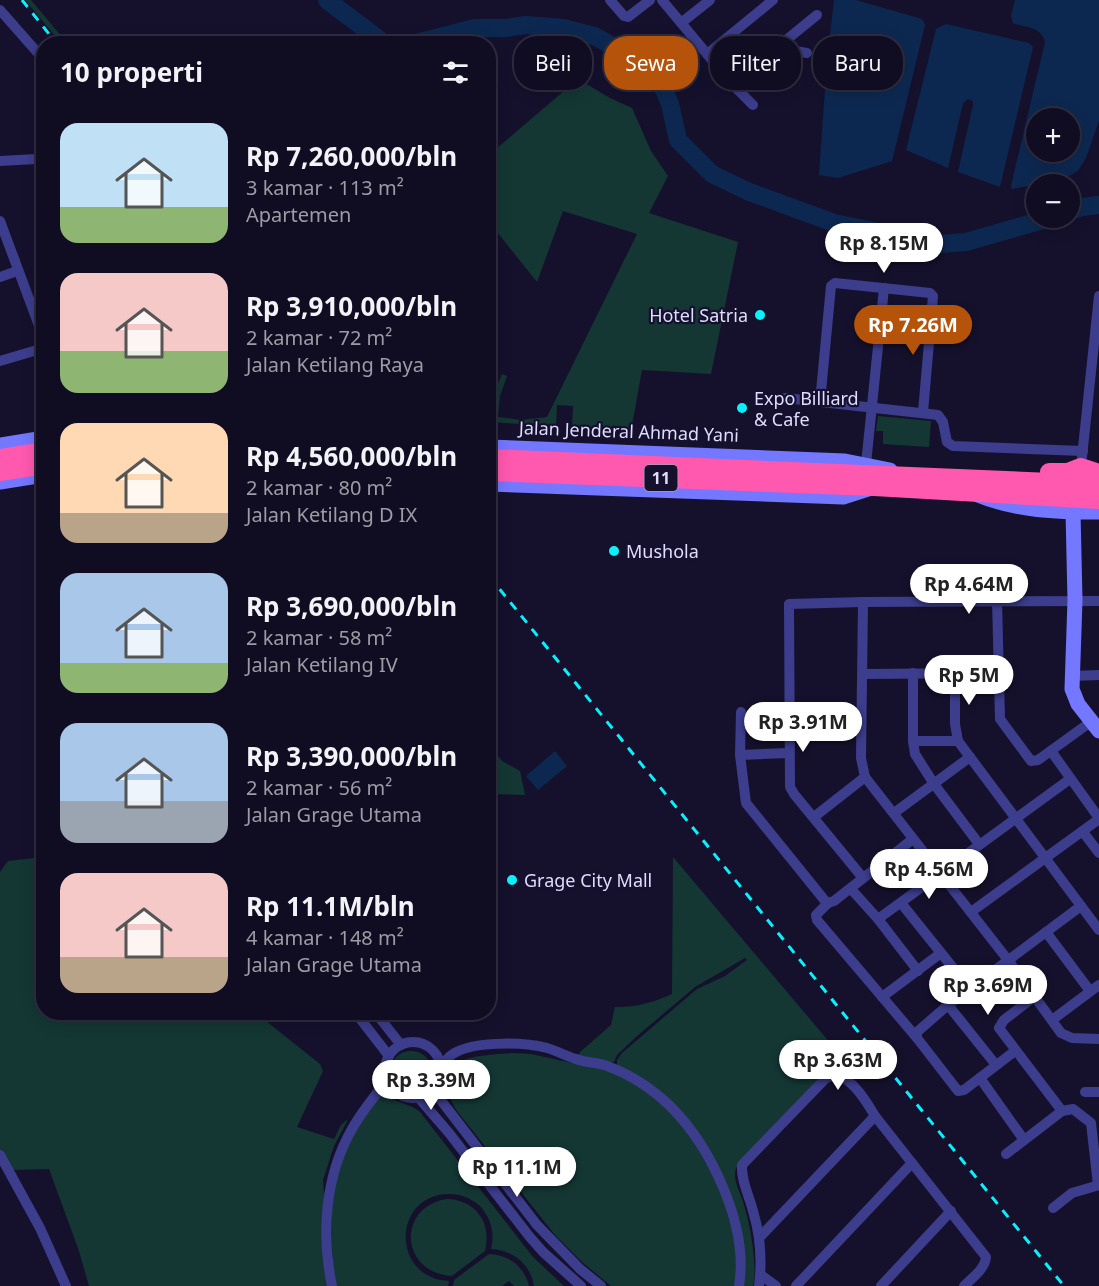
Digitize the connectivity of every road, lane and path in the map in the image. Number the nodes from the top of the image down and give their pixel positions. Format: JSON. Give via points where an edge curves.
{"nodes":[{"id":1,"x":610,"y":0,"type":"edge"},
{"id":2,"x":650,"y":0,"type":"edge"},
{"id":3,"x":662,"y":0,"type":"edge"},
{"id":4,"x":710,"y":0,"type":"edge"},
{"id":5,"x":773,"y":0,"type":"edge"},
{"id":6,"x":0,"y":10,"type":"edge"},
{"id":7,"x":817,"y":15,"type":"dead end"},
{"id":8,"x":681,"y":23,"type":"junction"},
{"id":9,"x":791,"y":36,"type":"edge"},
{"id":10,"x":36,"y":51,"type":"edge"},
{"id":11,"x":801,"y":52,"type":"edge"},
{"id":12,"x":807,"y":53,"type":"dead end"},
{"id":13,"x":707,"y":54,"type":"junction"},
{"id":14,"x":710,"y":58,"type":"edge"},
{"id":15,"x":738,"y":90,"type":"edge"},
{"id":16,"x":753,"y":105,"type":"dead end"},
{"id":17,"x":36,"y":159,"type":"dead end"},
{"id":18,"x":0,"y":162,"type":"edge"},
{"id":19,"x":0,"y":221,"type":"edge"},
{"id":20,"x":17,"y":271,"type":"junction"},
{"id":21,"x":0,"y":276,"type":"edge"},
{"id":22,"x":884,"y":288,"type":"junction"},
{"id":23,"x":1099,"y":296,"type":"edge"},
{"id":24,"x":36,"y":319,"type":"edge"},
{"id":25,"x":36,"y":350,"type":"edge"},
{"id":26,"x":0,"y":361,"type":"edge"},
{"id":27,"x":785,"y":398,"type":"dead end"},
{"id":28,"x":820,"y":402,"type":"junction"},
{"id":29,"x":871,"y":407,"type":"junction"},
{"id":30,"x":923,"y":412,"type":"junction"},
{"id":31,"x":36,"y":439,"type":"edge"},
{"id":32,"x":0,"y":445,"type":"edge"},
{"id":33,"x":496,"y":451,"type":"edge"},
{"id":34,"x":496,"y":451,"type":"edge"},
{"id":35,"x":36,"y":452,"type":"edge"},
{"id":36,"x":867,"y":455,"type":"junction"},
{"id":37,"x":0,"y":458,"type":"edge"},
{"id":38,"x":1082,"y":459,"type":"junction"},
{"id":39,"x":36,"y":466,"type":"edge"},
{"id":40,"x":0,"y":472,"type":"edge"},
{"id":41,"x":1099,"y":473,"type":"edge"},
{"id":42,"x":36,"y":476,"type":"edge"},
{"id":43,"x":909,"y":476,"type":"junction"},
{"id":44,"x":833,"y":479,"type":"junction"},
{"id":45,"x":496,"y":480,"type":"edge"},
{"id":46,"x":496,"y":480,"type":"edge"},
{"id":47,"x":999,"y":481,"type":"junction"},
{"id":48,"x":0,"y":482,"type":"edge"},
{"id":49,"x":1099,"y":484,"type":"edge"},
{"id":50,"x":874,"y":487,"type":"junction"},
{"id":51,"x":976,"y":494,"type":"junction"},
{"id":52,"x":1099,"y":500,"type":"edge"},
{"id":53,"x":1073,"y":512,"type":"junction"},
{"id":54,"x":1099,"y":512,"type":"edge"},
{"id":55,"x":997,"y":600,"type":"junction"},
{"id":56,"x":1075,"y":600,"type":"junction"},
{"id":57,"x":1099,"y":601,"type":"edge"},
{"id":58,"x":863,"y":602,"type":"junction"},
{"id":59,"x":913,"y":673,"type":"junction"},
{"id":60,"x":999,"y":673,"type":"junction"},
{"id":61,"x":863,"y":674,"type":"junction"},
{"id":62,"x":955,"y":674,"type":"junction"},
{"id":63,"x":1099,"y":675,"type":"edge"},
{"id":64,"x":1072,"y":676,"type":"junction"},
{"id":65,"x":741,"y":712,"type":"dead end"},
{"id":66,"x":1096,"y":726,"type":"edge"},
{"id":67,"x":913,"y":741,"type":"junction"},
{"id":68,"x":958,"y":741,"type":"junction"},
{"id":69,"x":1051,"y":751,"type":"junction"},
{"id":70,"x":789,"y":753,"type":"junction"},
{"id":71,"x":740,"y":755,"type":"junction"},
{"id":72,"x":970,"y":758,"type":"junction"},
{"id":73,"x":865,"y":777,"type":"junction"},
{"id":74,"x":1070,"y":779,"type":"junction"},
{"id":75,"x":934,"y":784,"type":"junction"},
{"id":76,"x":894,"y":813,"type":"junction"},
{"id":77,"x":814,"y":817,"type":"junction"},
{"id":78,"x":1014,"y":818,"type":"junction"},
{"id":79,"x":1099,"y":819,"type":"edge"},
{"id":80,"x":1083,"y":832,"type":"junction"},
{"id":81,"x":913,"y":839,"type":"junction"},
{"id":82,"x":979,"y":844,"type":"junction"},
{"id":83,"x":1099,"y":853,"type":"edge"},
{"id":84,"x":1045,"y":859,"type":"junction"},
{"id":85,"x":939,"y":874,"type":"junction"},
{"id":86,"x":863,"y":878,"type":"junction"},
{"id":87,"x":851,"y":889,"type":"junction"},
{"id":88,"x":828,"y":903,"type":"junction"},
{"id":89,"x":901,"y":903,"type":"junction"},
{"id":90,"x":1081,"y":906,"type":"junction"},
{"id":91,"x":970,"y":912,"type":"junction"},
{"id":92,"x":878,"y":919,"type":"junction"},
{"id":93,"x":1099,"y":930,"type":"edge"},
{"id":94,"x":1046,"y":932,"type":"junction"},
{"id":95,"x":941,"y":953,"type":"junction"},
{"id":96,"x":1008,"y":960,"type":"junction"},
{"id":97,"x":918,"y":971,"type":"junction"},
{"id":98,"x":1095,"y":988,"type":"edge"},
{"id":99,"x":970,"y":989,"type":"junction"},
{"id":100,"x":1035,"y":996,"type":"junction"},
{"id":101,"x":882,"y":997,"type":"junction"},
{"id":102,"x":948,"y":1005,"type":"junction"},
{"id":103,"x":361,"y":1020,"type":"edge"},
{"id":104,"x":381,"y":1020,"type":"edge"},
{"id":105,"x":1052,"y":1020,"type":"junction"},
{"id":106,"x":917,"y":1034,"type":"junction"},
{"id":107,"x":1099,"y":1039,"type":"edge"},
{"id":108,"x":401,"y":1045,"type":"junction"},
{"id":109,"x":1015,"y":1051,"type":"junction"},
{"id":110,"x":389,"y":1056,"type":"junction"},
{"id":111,"x":996,"y":1065,"type":"junction"},
{"id":112,"x":441,"y":1068,"type":"junction"},
{"id":113,"x":980,"y":1078,"type":"junction"},
{"id":114,"x":387,"y":1080,"type":"junction"},
{"id":115,"x":433,"y":1090,"type":"junction"},
{"id":116,"x":1085,"y":1092,"type":"dead end"},
{"id":117,"x":1099,"y":1092,"type":"edge"},
{"id":118,"x":418,"y":1097,"type":"junction"},
{"id":119,"x":1062,"y":1111,"type":"junction"},
{"id":120,"x":875,"y":1116,"type":"junction"},
{"id":121,"x":1095,"y":1124,"type":"edge"},
{"id":122,"x":1024,"y":1140,"type":"junction"},
{"id":123,"x":1006,"y":1154,"type":"dead end"},
{"id":124,"x":0,"y":1155,"type":"edge"},
{"id":125,"x":912,"y":1163,"type":"junction"},
{"id":126,"x":1098,"y":1185,"type":"edge"},
{"id":127,"x":1053,"y":1208,"type":"dead end"},
{"id":128,"x":951,"y":1211,"type":"junction"},
{"id":129,"x":759,"y":1238,"type":"junction"},
{"id":130,"x":551,"y":1239,"type":"junction"},
{"id":131,"x":541,"y":1250,"type":"junction"},
{"id":132,"x":760,"y":1280,"type":"edge"},
{"id":133,"x":66,"y":1286,"type":"edge"},
{"id":134,"x":332,"y":1286,"type":"edge"},
{"id":135,"x":581,"y":1286,"type":"edge"},
{"id":136,"x":601,"y":1286,"type":"edge"},
{"id":137,"x":739,"y":1286,"type":"edge"},
{"id":138,"x":776,"y":1286,"type":"edge"},
{"id":139,"x":796,"y":1286,"type":"edge"},
{"id":140,"x":881,"y":1286,"type":"edge"},
{"id":141,"x":964,"y":1286,"type":"edge"}],
"edges":[{"from":1,"to":2,"type":"street","via":[[627,17]]},
{"from":3,"to":8,"type":"street"},
{"from":4,"to":8,"type":"street"},
{"from":5,"to":13,"type":"street"},
{"from":6,"to":10,"type":"street"},
{"from":7,"to":9,"type":"street"},
{"from":8,"to":13,"type":"street"},
{"from":11,"to":12,"type":"street"},
{"from":13,"to":14,"type":"street"},
{"from":15,"to":16,"type":"street"},
{"from":17,"to":18,"type":"street"},
{"from":19,"to":20,"type":"street"},
{"from":20,"to":21,"type":"street"},
{"from":20,"to":24,"type":"street"},
{"from":22,"to":28,"type":"street","via":[[835,283],[831,286]]},
{"from":22,"to":29,"type":"street"},
{"from":22,"to":30,"type":"street","via":[[933,294]]},
{"from":23,"to":38,"type":"street"},
{"from":25,"to":26,"type":"street"},
{"from":27,"to":28,"type":"street"},
{"from":28,"to":29,"type":"street"},
{"from":29,"to":30,"type":"street"},
{"from":29,"to":36,"type":"street"},
{"from":30,"to":38,"type":"street","via":[[941,417],[947,442],[953,446]]},
{"from":31,"to":32,"type":"street"},
{"from":33,"to":36,"type":"street","name":"Jalan Jenderal Ahmad Yani","via":[[845,461]]},
{"from":34,"to":44,"type":"highway","name":"Jalan Jenderal Ahmad Yani","number":"11"},
{"from":35,"to":37,"type":"highway"},
{"from":36,"to":43,"type":"street","name":"Jalan Jenderal Ahmad Yani"},
{"from":38,"to":41,"type":"highway"},
{"from":38,"to":47,"type":"highway","via":[[1068,472],[1014,472]]},
{"from":39,"to":40,"type":"highway"},
{"from":42,"to":48,"type":"street"},
{"from":43,"to":44,"type":"highway","name":"Jalan Jenderal Ahmad Yani","number":"11"},
{"from":43,"to":47,"type":"highway","name":"Jalan Jenderal Ahmad Yani","number":"11"},
{"from":44,"to":45,"type":"highway","name":"Jalan Jenderal Ahmad Yani","number":"11"},
{"from":44,"to":50,"type":"highway","name":"Jalan Jenderal Ahmad Yani","number":"11"},
{"from":46,"to":50,"type":"street","name":"Jalan Jenderal Ahmad Yani","via":[[843,497]]},
{"from":47,"to":49,"type":"highway","name":"Jalan Jenderal Ahmad Yani","number":"11"},
{"from":50,"to":51,"type":"highway","name":"Jalan Jenderal Ahmad Yani","number":"11"},
{"from":51,"to":52,"type":"highway","name":"Jalan Jenderal Ahmad Yani","number":"11"},
{"from":51,"to":53,"type":"street","via":[[1017,507]]},
{"from":53,"to":54,"type":"street"},
{"from":53,"to":56,"type":"street"},
{"from":55,"to":56,"type":"street"},
{"from":55,"to":58,"type":"street"},
{"from":55,"to":60,"type":"street"},
{"from":56,"to":57,"type":"street"},
{"from":56,"to":64,"type":"street"},
{"from":58,"to":61,"type":"street"},
{"from":58,"to":70,"type":"street","via":[[789,605]]},
{"from":59,"to":61,"type":"street"},
{"from":59,"to":62,"type":"street"},
{"from":59,"to":67,"type":"street"},
{"from":60,"to":62,"type":"street"},
{"from":60,"to":69,"type":"street","via":[[1003,724],[1031,761]]},
{"from":61,"to":73,"type":"street","via":[[861,758]]},
{"from":62,"to":68,"type":"street"},
{"from":63,"to":64,"type":"street"},
{"from":64,"to":66,"type":"street","via":[[1074,695]]},
{"from":65,"to":71,"type":"street"},
{"from":66,"to":69,"type":"street"},
{"from":67,"to":68,"type":"street"},
{"from":67,"to":75,"type":"street","via":[[916,757]]},
{"from":68,"to":72,"type":"street"},
{"from":69,"to":74,"type":"street"},
{"from":70,"to":71,"type":"street"},
{"from":70,"to":77,"type":"street","via":[[790,787]]},
{"from":71,"to":88,"type":"street","via":[[746,803]]},
{"from":72,"to":75,"type":"street"},
{"from":72,"to":78,"type":"street"},
{"from":73,"to":76,"type":"street"},
{"from":73,"to":77,"type":"street"},
{"from":74,"to":78,"type":"street"},
{"from":74,"to":79,"type":"street"},
{"from":75,"to":76,"type":"street"},
{"from":75,"to":82,"type":"street"},
{"from":76,"to":81,"type":"street"},
{"from":77,"to":86,"type":"street"},
{"from":78,"to":82,"type":"street"},
{"from":78,"to":84,"type":"street"},
{"from":79,"to":80,"type":"street"},
{"from":80,"to":83,"type":"street"},
{"from":80,"to":84,"type":"street"},
{"from":81,"to":85,"type":"street"},
{"from":81,"to":86,"type":"street"},
{"from":82,"to":85,"type":"street"},
{"from":84,"to":90,"type":"street"},
{"from":84,"to":91,"type":"street"},
{"from":85,"to":89,"type":"street"},
{"from":85,"to":91,"type":"street"},
{"from":86,"to":87,"type":"street"},
{"from":87,"to":88,"type":"street"},
{"from":87,"to":92,"type":"street"},
{"from":88,"to":101,"type":"street","via":[[816,915],[817,920]]},
{"from":89,"to":92,"type":"street"},
{"from":89,"to":95,"type":"street"},
{"from":90,"to":93,"type":"street"},
{"from":90,"to":94,"type":"street"},
{"from":91,"to":96,"type":"street"},
{"from":92,"to":97,"type":"street"},
{"from":94,"to":96,"type":"street"},
{"from":94,"to":98,"type":"street"},
{"from":95,"to":97,"type":"street"},
{"from":95,"to":99,"type":"street"},
{"from":96,"to":99,"type":"street"},
{"from":96,"to":100,"type":"street"},
{"from":97,"to":101,"type":"street"},
{"from":98,"to":105,"type":"street"},
{"from":99,"to":102,"type":"street"},
{"from":100,"to":105,"type":"street"},
{"from":100,"to":109,"type":"street","via":[[999,1026]]},
{"from":101,"to":106,"type":"street"},
{"from":102,"to":106,"type":"street"},
{"from":102,"to":111,"type":"street"},
{"from":103,"to":110,"type":"street"},
{"from":104,"to":108,"type":"street"},
{"from":105,"to":107,"type":"street","via":[[1066,1036]]},
{"from":106,"to":113,"type":"street","via":[[956,1090],[964,1090]]},
{"from":108,"to":110,"type":"street"},
{"from":108,"to":112,"type":"street","via":[[414,1042],[429,1047]]},
{"from":109,"to":111,"type":"street"},
{"from":109,"to":119,"type":"street"},
{"from":110,"to":114,"type":"street"},
{"from":111,"to":113,"type":"street"},
{"from":112,"to":115,"type":"street"},
{"from":112,"to":137,"type":"street","via":[[449,1056],[463,1050],[527,1045],[622,1072],[667,1103],[685,1122],[718,1176],[740,1250]]},
{"from":113,"to":122,"type":"street"},
{"from":114,"to":118,"type":"street","via":[[399,1094]]},
{"from":114,"to":134,"type":"street","via":[[351,1130],[332,1181],[326,1242]]},
{"from":115,"to":118,"type":"street"},
{"from":115,"to":130,"type":"street"},
{"from":116,"to":117,"type":"street"},
{"from":118,"to":131,"type":"street"},
{"from":119,"to":121,"type":"street","via":[[1073,1109]]},
{"from":119,"to":122,"type":"street"},
{"from":120,"to":125,"type":"street"},
{"from":120,"to":129,"type":"street"},
{"from":120,"to":129,"type":"street","via":[[847,1080],[831,1075],[742,1165]]},
{"from":121,"to":126,"type":"street"},
{"from":122,"to":123,"type":"street"},
{"from":124,"to":133,"type":"street"},
{"from":125,"to":128,"type":"street"},
{"from":125,"to":139,"type":"street"},
{"from":126,"to":127,"type":"street","via":[[1072,1193]]},
{"from":128,"to":140,"type":"street"},
{"from":128,"to":141,"type":"street","via":[[986,1257],[982,1268]]},
{"from":129,"to":132,"type":"street"},
{"from":130,"to":131,"type":"street"},
{"from":130,"to":136,"type":"street"},
{"from":131,"to":135,"type":"street"},
{"from":132,"to":138,"type":"street"}]}
